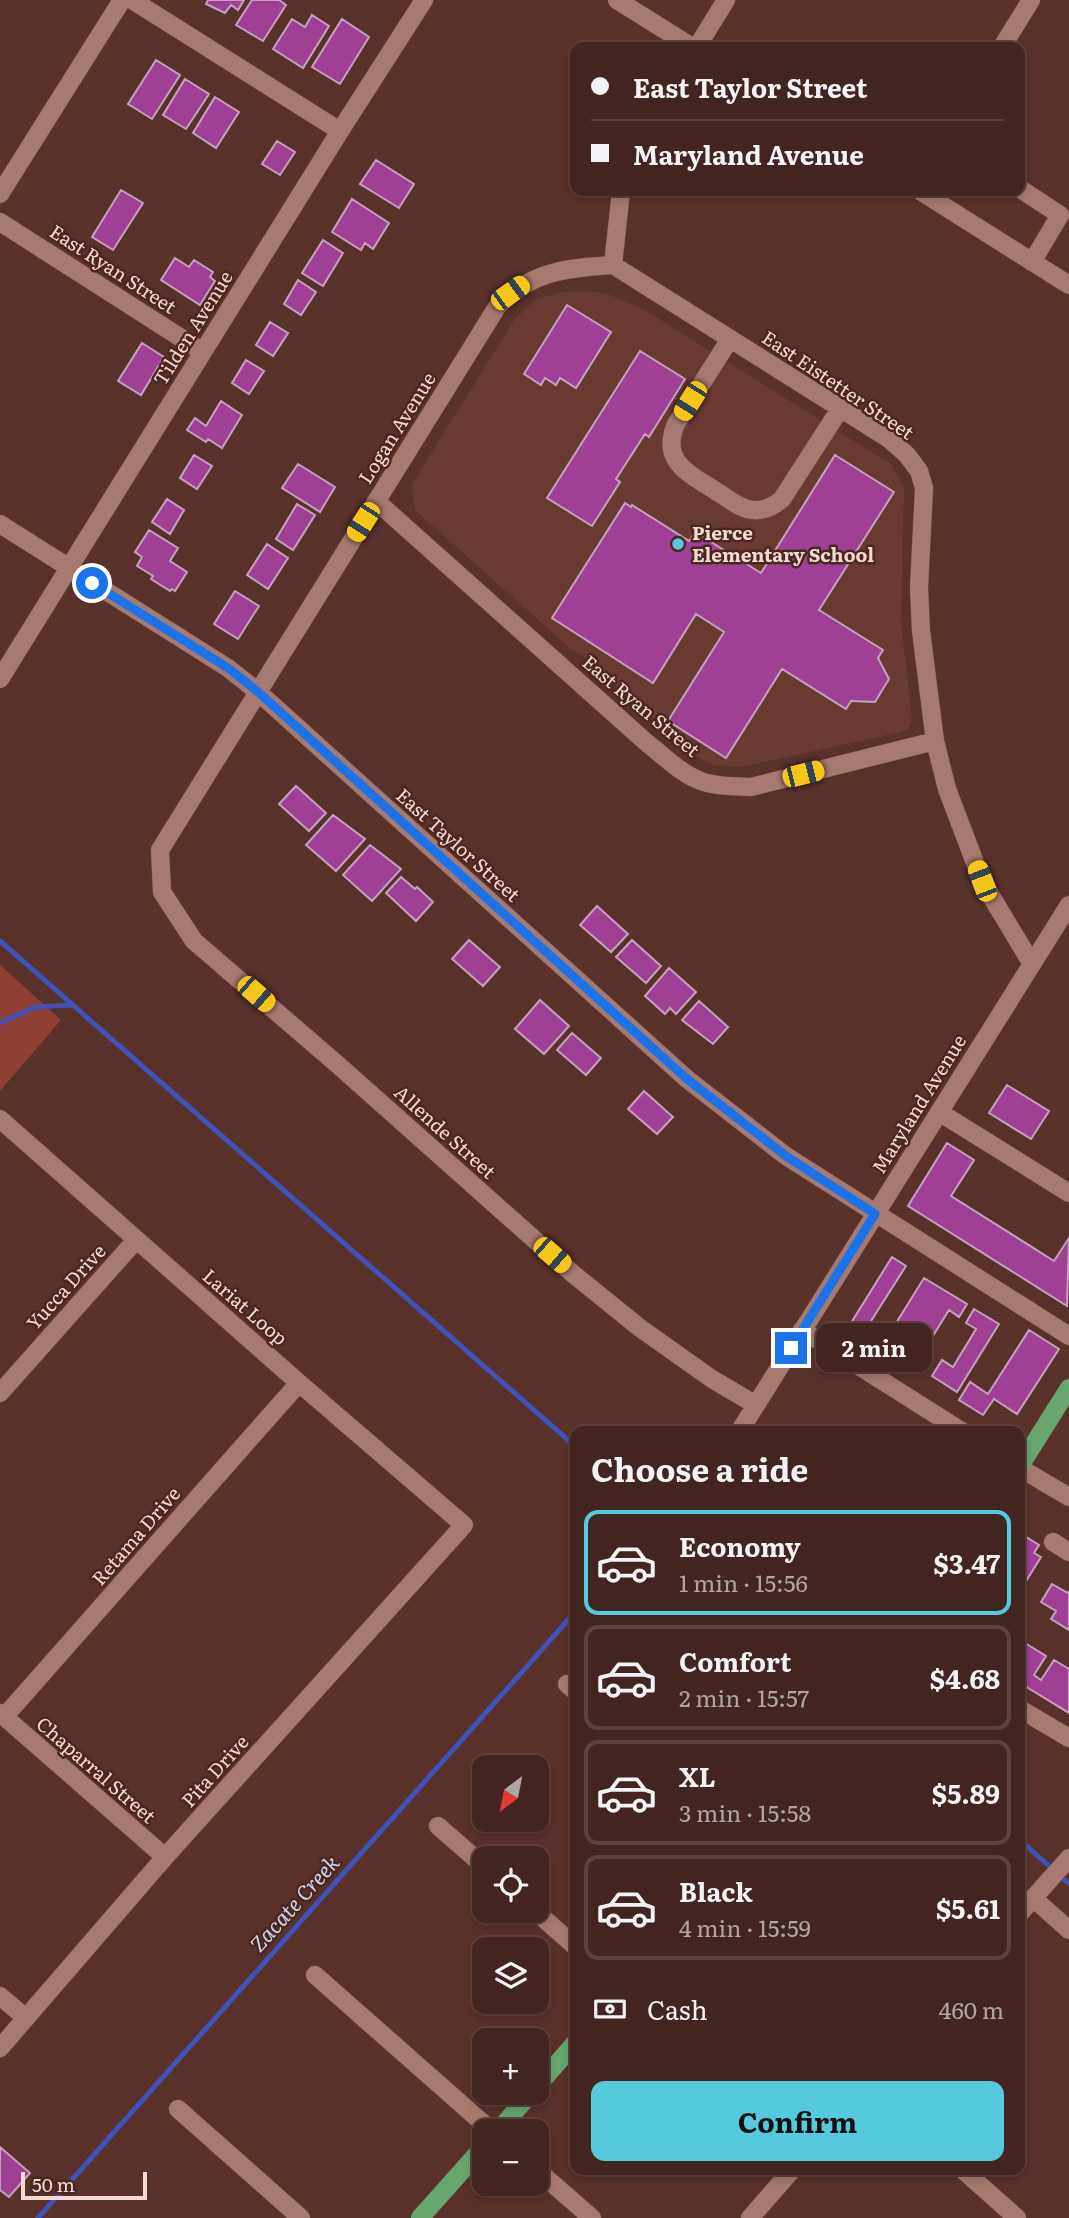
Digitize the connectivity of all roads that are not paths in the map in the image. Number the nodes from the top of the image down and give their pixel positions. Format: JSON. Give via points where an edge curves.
{"nodes":[{"id":1,"x":122,"y":0,"type":"edge"},
{"id":2,"x":132,"y":0,"type":"edge"},
{"id":3,"x":424,"y":0,"type":"edge"},
{"id":4,"x":617,"y":0,"type":"edge"},
{"id":5,"x":726,"y":0,"type":"edge"},
{"id":6,"x":1031,"y":0,"type":"edge"},
{"id":7,"x":686,"y":42,"type":"edge"},
{"id":8,"x":697,"y":42,"type":"edge"},
{"id":9,"x":1005,"y":42,"type":"edge"},
{"id":10,"x":340,"y":131,"type":"junction"},
{"id":11,"x":1025,"y":192,"type":"edge"},
{"id":12,"x":0,"y":194,"type":"edge"},
{"id":13,"x":620,"y":196,"type":"edge"},
{"id":14,"x":928,"y":196,"type":"edge"},
{"id":15,"x":0,"y":222,"type":"edge"},
{"id":16,"x":1032,"y":262,"type":"junction"},
{"id":17,"x":613,"y":265,"type":"junction"},
{"id":18,"x":1069,"y":285,"type":"edge"},
{"id":19,"x":730,"y":339,"type":"junction"},
{"id":20,"x":203,"y":352,"type":"junction"},
{"id":21,"x":840,"y":409,"type":"junction"},
{"id":22,"x":376,"y":501,"type":"junction"},
{"id":23,"x":0,"y":524,"type":"edge"},
{"id":24,"x":69,"y":568,"type":"junction"},
{"id":25,"x":0,"y":679,"type":"edge"},
{"id":26,"x":257,"y":691,"type":"junction"},
{"id":27,"x":935,"y":741,"type":"junction"},
{"id":28,"x":160,"y":850,"type":"joint"},
{"id":29,"x":1069,"y":905,"type":"edge"},
{"id":30,"x":1032,"y":964,"type":"junction"},
{"id":31,"x":939,"y":1112,"type":"junction"},
{"id":32,"x":0,"y":1119,"type":"edge"},
{"id":33,"x":1069,"y":1194,"type":"edge"},
{"id":34,"x":875,"y":1214,"type":"junction"},
{"id":35,"x":136,"y":1240,"type":"junction"},
{"id":36,"x":803,"y":1330,"type":"junction"},
{"id":37,"x":1069,"y":1336,"type":"edge"},
{"id":38,"x":299,"y":1383,"type":"junction"},
{"id":39,"x":1069,"y":1388,"type":"edge"},
{"id":40,"x":0,"y":1394,"type":"edge"},
{"id":41,"x":756,"y":1405,"type":"junction"},
{"id":42,"x":743,"y":1426,"type":"edge"},
{"id":43,"x":954,"y":1426,"type":"edge"},
{"id":44,"x":1025,"y":1459,"type":"edge"},
{"id":45,"x":1025,"y":1470,"type":"edge"},
{"id":46,"x":1069,"y":1497,"type":"edge"},
{"id":47,"x":464,"y":1525,"type":"joint"},
{"id":48,"x":1053,"y":1542,"type":"dead end"},
{"id":49,"x":1069,"y":1552,"type":"edge"},
{"id":50,"x":1025,"y":1712,"type":"edge"},
{"id":51,"x":2,"y":1715,"type":"edge"},
{"id":52,"x":1069,"y":1738,"type":"edge"},
{"id":53,"x":438,"y":1826,"type":"dead end"},
{"id":54,"x":472,"y":1856,"type":"edge"},
{"id":55,"x":165,"y":1857,"type":"junction"},
{"id":56,"x":1069,"y":1858,"type":"edge"},
{"id":57,"x":1038,"y":1893,"type":"junction"},
{"id":58,"x":1025,"y":1907,"type":"edge"},
{"id":59,"x":549,"y":1923,"type":"edge"},
{"id":60,"x":1069,"y":1930,"type":"edge"},
{"id":61,"x":570,"y":1942,"type":"edge"},
{"id":62,"x":315,"y":1975,"type":"dead end"},
{"id":63,"x":0,"y":1996,"type":"edge"},
{"id":64,"x":26,"y":2018,"type":"junction"},
{"id":65,"x":0,"y":2048,"type":"edge"},
{"id":66,"x":570,"y":2049,"type":"edge"},
{"id":67,"x":549,"y":2072,"type":"edge"},
{"id":68,"x":520,"y":2105,"type":"edge"},
{"id":69,"x":178,"y":2109,"type":"dead end"},
{"id":70,"x":480,"y":2119,"type":"edge"},
{"id":71,"x":507,"y":2119,"type":"edge"},
{"id":72,"x":472,"y":2160,"type":"edge"},
{"id":73,"x":788,"y":2175,"type":"edge"},
{"id":74,"x":969,"y":2175,"type":"edge"},
{"id":75,"x":549,"y":2180,"type":"edge"},
{"id":76,"x":301,"y":2218,"type":"edge"},
{"id":77,"x":420,"y":2218,"type":"edge"},
{"id":78,"x":592,"y":2218,"type":"edge"},
{"id":79,"x":750,"y":2218,"type":"edge"},
{"id":80,"x":1017,"y":2218,"type":"edge"}],
"edges":[{"from":1,"to":12,"type":"street"},
{"from":2,"to":10,"type":"street"},
{"from":3,"to":10,"type":"street","name":"Tilden Avenue"},
{"from":4,"to":7,"type":"street"},
{"from":5,"to":8,"type":"street"},
{"from":6,"to":9,"type":"street"},
{"from":10,"to":20,"type":"street","name":"Tilden Avenue"},
{"from":11,"to":16,"type":"street","via":[[1060,215]]},
{"from":13,"to":17,"type":"street"},
{"from":14,"to":16,"type":"street"},
{"from":15,"to":20,"type":"street","name":"East Ryan Street"},
{"from":16,"to":18,"type":"street"},
{"from":17,"to":19,"type":"street","name":"East Eistetter Street"},
{"from":17,"to":22,"type":"street","name":"Logan Avenue","via":[[557,271],[510,293]]},
{"from":19,"to":21,"type":"street","name":"East Eistetter Street"},
{"from":19,"to":21,"type":"street","via":[[676,424],[671,445],[682,469],[738,505],[764,509],[782,499]]},
{"from":20,"to":24,"type":"street","name":"Tilden Avenue"},
{"from":21,"to":27,"type":"street","name":"East Eistetter Street","via":[[907,455],[924,488],[919,588]]},
{"from":22,"to":26,"type":"street","name":"Logan Avenue"},
{"from":22,"to":27,"type":"street","name":"East Ryan Street","via":[[647,743],[701,781],[751,787]]},
{"from":23,"to":24,"type":"street","name":"East Taylor Street"},
{"from":24,"to":25,"type":"street","name":"Tilden Avenue"},
{"from":24,"to":26,"type":"street","name":"East Taylor Street"},
{"from":26,"to":28,"type":"street","name":"Logan Avenue"},
{"from":26,"to":34,"type":"street","name":"East Taylor Street","via":[[687,1079],[786,1156]]},
{"from":27,"to":30,"type":"street","name":"East Eistetter Street","via":[[947,789],[982,881]]},
{"from":28,"to":41,"type":"street","name":"Allende Street","via":[[162,892],[194,941],[572,1273],[640,1328]]},
{"from":29,"to":30,"type":"street","name":"Maryland Avenue"},
{"from":30,"to":31,"type":"street","name":"Maryland Avenue"},
{"from":31,"to":33,"type":"street"},
{"from":31,"to":34,"type":"street","name":"Maryland Avenue"},
{"from":32,"to":35,"type":"street","name":"Lariat Loop"},
{"from":34,"to":36,"type":"street","name":"Maryland Avenue"},
{"from":34,"to":37,"type":"street","name":"East Taylor Street"},
{"from":35,"to":38,"type":"street","name":"Lariat Loop"},
{"from":35,"to":40,"type":"street","name":"Yucca Drive"},
{"from":36,"to":41,"type":"street","name":"Maryland Avenue"},
{"from":36,"to":43,"type":"street"},
{"from":38,"to":47,"type":"street","name":"Lariat Loop"},
{"from":38,"to":51,"type":"street","name":"Retama Drive"},
{"from":39,"to":44,"type":"main road"},
{"from":41,"to":42,"type":"street","name":"Maryland Avenue"},
{"from":45,"to":46,"type":"street"},
{"from":47,"to":55,"type":"street","name":"Pita Drive"},
{"from":48,"to":49,"type":"street"},
{"from":50,"to":52,"type":"street"},
{"from":51,"to":55,"type":"street","name":"Chaparral Street"},
{"from":53,"to":54,"type":"street"},
{"from":55,"to":64,"type":"street","name":"Pita Drive"},
{"from":56,"to":57,"type":"street"},
{"from":57,"to":58,"type":"street"},
{"from":57,"to":60,"type":"street"},
{"from":59,"to":61,"type":"street"},
{"from":62,"to":70,"type":"street"},
{"from":63,"to":64,"type":"street"},
{"from":64,"to":65,"type":"street","name":"Pita Drive"},
{"from":66,"to":67,"type":"main road"},
{"from":68,"to":71,"type":"main road"},
{"from":69,"to":76,"type":"street"},
{"from":72,"to":77,"type":"main road"},
{"from":73,"to":79,"type":"street"},
{"from":74,"to":80,"type":"street"},
{"from":75,"to":78,"type":"street"}]}
